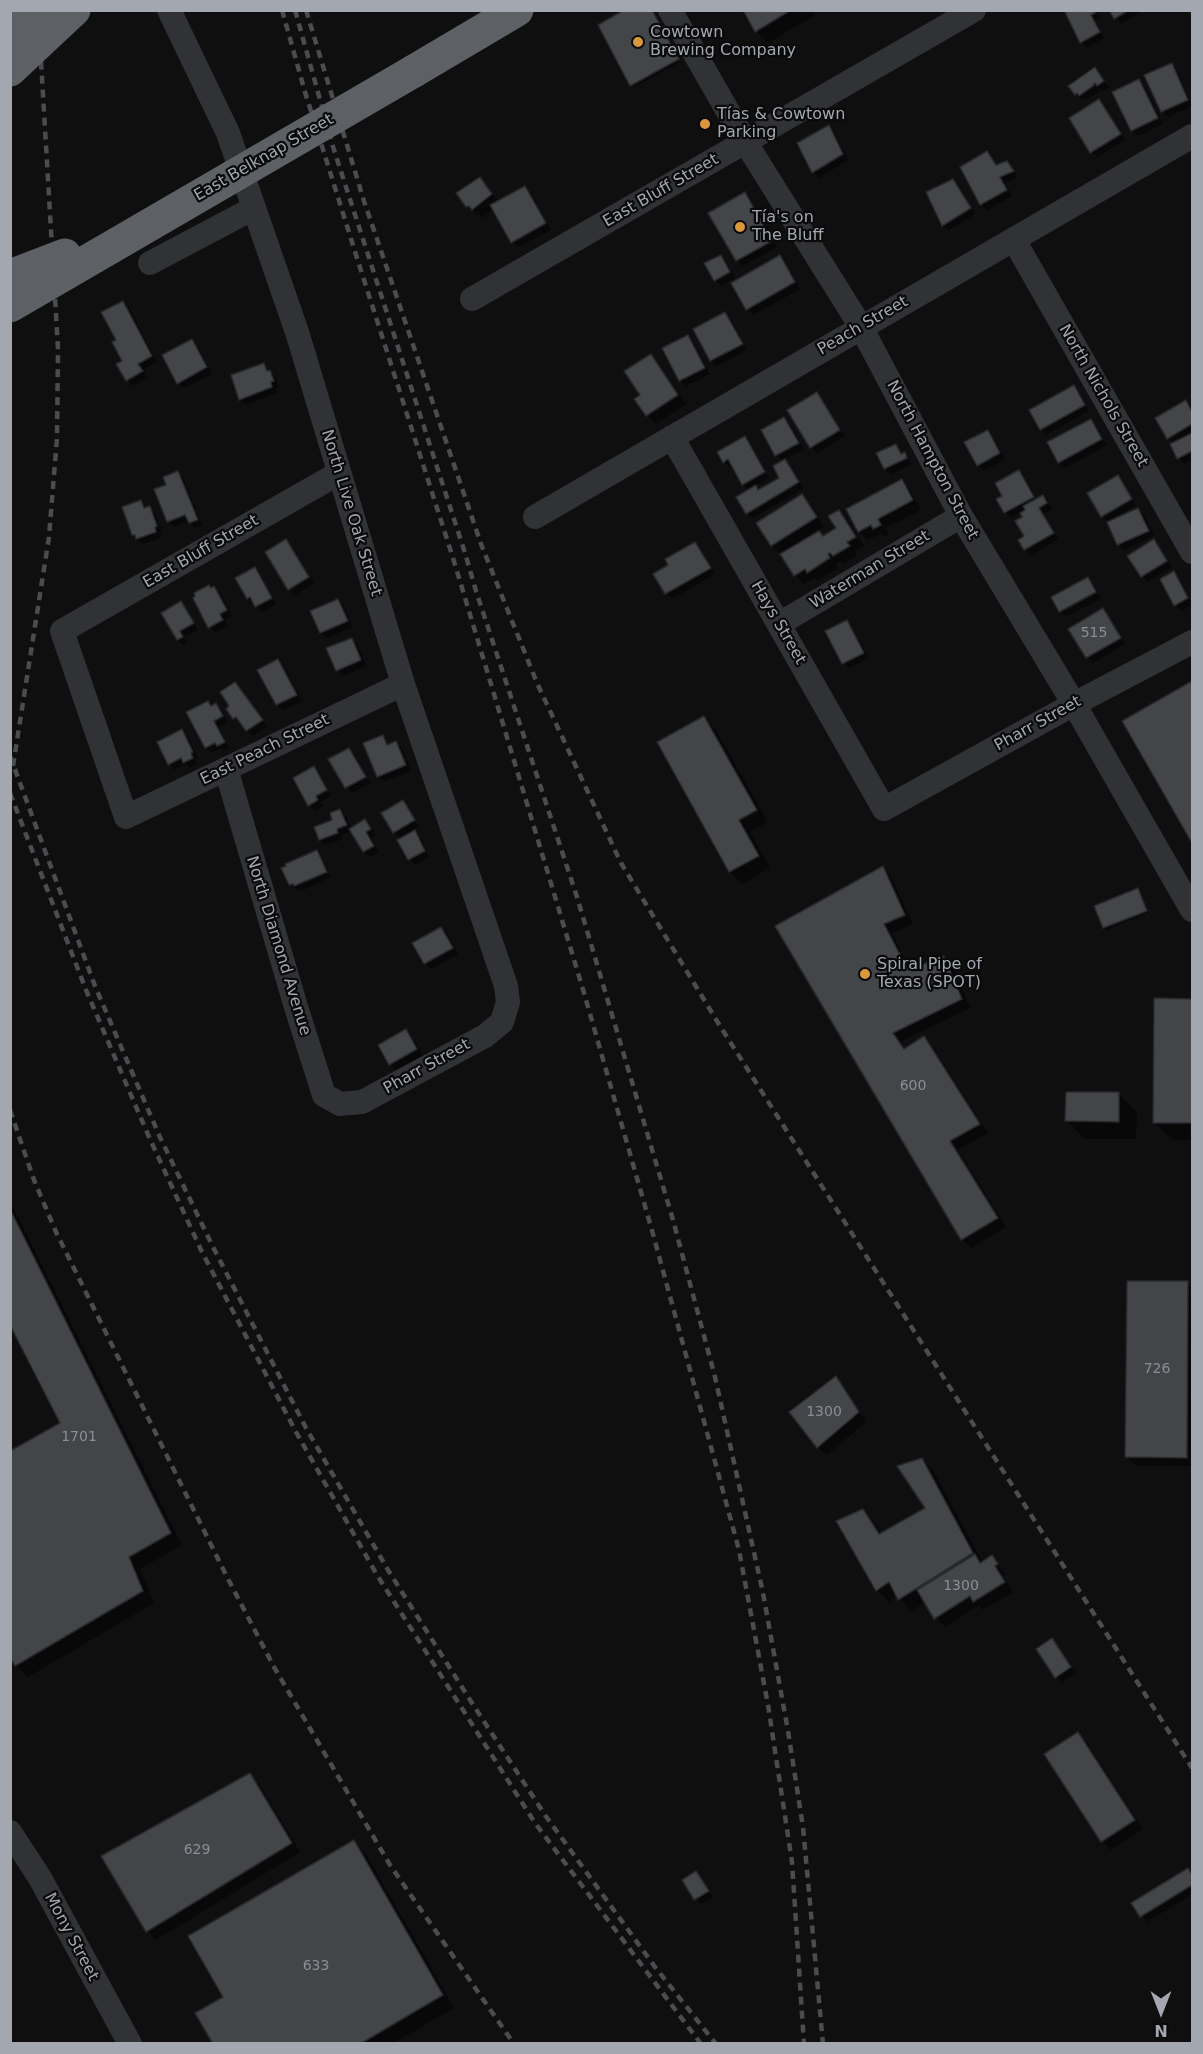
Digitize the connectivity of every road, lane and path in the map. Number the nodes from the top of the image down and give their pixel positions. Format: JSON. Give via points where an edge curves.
{"nodes":[{"id":1,"x":43,"y":10,"type":"edge"},
{"id":2,"x":74,"y":10,"type":"edge"},
{"id":3,"x":169,"y":10,"type":"edge"},
{"id":4,"x":517,"y":10,"type":"edge"},
{"id":5,"x":670,"y":10,"type":"edge"},
{"id":6,"x":974,"y":10,"type":"edge"},
{"id":7,"x":10,"y":30,"type":"edge"},
{"id":8,"x":10,"y":70,"type":"edge"},
{"id":9,"x":1191,"y":141,"type":"edge"},
{"id":10,"x":746,"y":143,"type":"junction"},
{"id":11,"x":201,"y":194,"type":"junction"},
{"id":12,"x":254,"y":208,"type":"junction"},
{"id":13,"x":1014,"y":240,"type":"junction"},
{"id":14,"x":150,"y":263,"type":"dead end"},
{"id":15,"x":10,"y":276,"type":"edge"},
{"id":16,"x":472,"y":299,"type":"dead end"},
{"id":17,"x":10,"y":306,"type":"edge"},
{"id":18,"x":861,"y":327,"type":"junction"},
{"id":19,"x":672,"y":437,"type":"junction"},
{"id":20,"x":339,"y":473,"type":"junction"},
{"id":21,"x":961,"y":516,"type":"junction"},
{"id":22,"x":535,"y":517,"type":"dead end"},
{"id":23,"x":1192,"y":552,"type":"edge"},
{"id":24,"x":779,"y":624,"type":"junction"},
{"id":25,"x":1192,"y":642,"type":"edge"},
{"id":26,"x":403,"y":684,"type":"junction"},
{"id":27,"x":1074,"y":704,"type":"junction"},
{"id":28,"x":226,"y":769,"type":"junction"},
{"id":29,"x":884,"y":809,"type":"joint"},
{"id":30,"x":126,"y":817,"type":"joint"},
{"id":31,"x":1192,"y":910,"type":"edge"},
{"id":32,"x":502,"y":1022,"type":"joint"},
{"id":33,"x":349,"y":1103,"type":"joint"},
{"id":34,"x":10,"y":1832,"type":"edge"},
{"id":35,"x":130,"y":2043,"type":"edge"}],
"edges":[{"from":1,"to":7,"type":"highway","bridge":true},
{"from":2,"to":8,"type":"highway","bridge":true},
{"from":3,"to":12,"type":"street","name":"North Live Oak Street","via":[[228,133]]},
{"from":4,"to":11,"type":"highway","name":"East Belknap Street","bridge":true},
{"from":5,"to":10,"type":"street","name":"North Hampton Street"},
{"from":6,"to":10,"type":"street","name":"East Bluff Street"},
{"from":9,"to":13,"type":"street","name":"Peach Street"},
{"from":10,"to":16,"type":"street","name":"East Bluff Street"},
{"from":10,"to":18,"type":"street","name":"North Hampton Street"},
{"from":11,"to":15,"type":"highway","bridge":true},
{"from":11,"to":17,"type":"highway","name":"East Belknap Street","bridge":true},
{"from":12,"to":14,"type":"street"},
{"from":12,"to":20,"type":"street","name":"North Live Oak Street","via":[[297,332]]},
{"from":13,"to":18,"type":"street","name":"Peach Street"},
{"from":13,"to":23,"type":"street","name":"North Nichols Street"},
{"from":18,"to":19,"type":"street","name":"Peach Street"},
{"from":18,"to":21,"type":"street","name":"North Hampton Street"},
{"from":19,"to":22,"type":"street","name":"Peach Street"},
{"from":19,"to":24,"type":"street","name":"Hays Street"},
{"from":20,"to":26,"type":"street","name":"North Live Oak Street"},
{"from":20,"to":30,"type":"street","name":"East Bluff Street","via":[[62,631]]},
{"from":21,"to":24,"type":"street","name":"Waterman Street"},
{"from":21,"to":27,"type":"street","name":"North Hampton Street"},
{"from":24,"to":29,"type":"street","name":"Hays Street"},
{"from":25,"to":27,"type":"street","name":"Pharr Street"},
{"from":26,"to":28,"type":"street","name":"East Peach Street"},
{"from":26,"to":32,"type":"street","name":"North Live Oak Street","via":[[506,986],[508,1002]]},
{"from":27,"to":29,"type":"street","name":"Pharr Street"},
{"from":27,"to":31,"type":"street","name":"North Hampton Street"},
{"from":28,"to":30,"type":"street","name":"East Peach Street"},
{"from":28,"to":33,"type":"street","name":"North Diamond Avenue","via":[[324,1095],[340,1104]]},
{"from":32,"to":33,"type":"street","name":"Pharr Street","via":[[485,1036],[362,1102]]},
{"from":34,"to":35,"type":"street","name":"Mony Street","via":[[40,1878]]}]}
